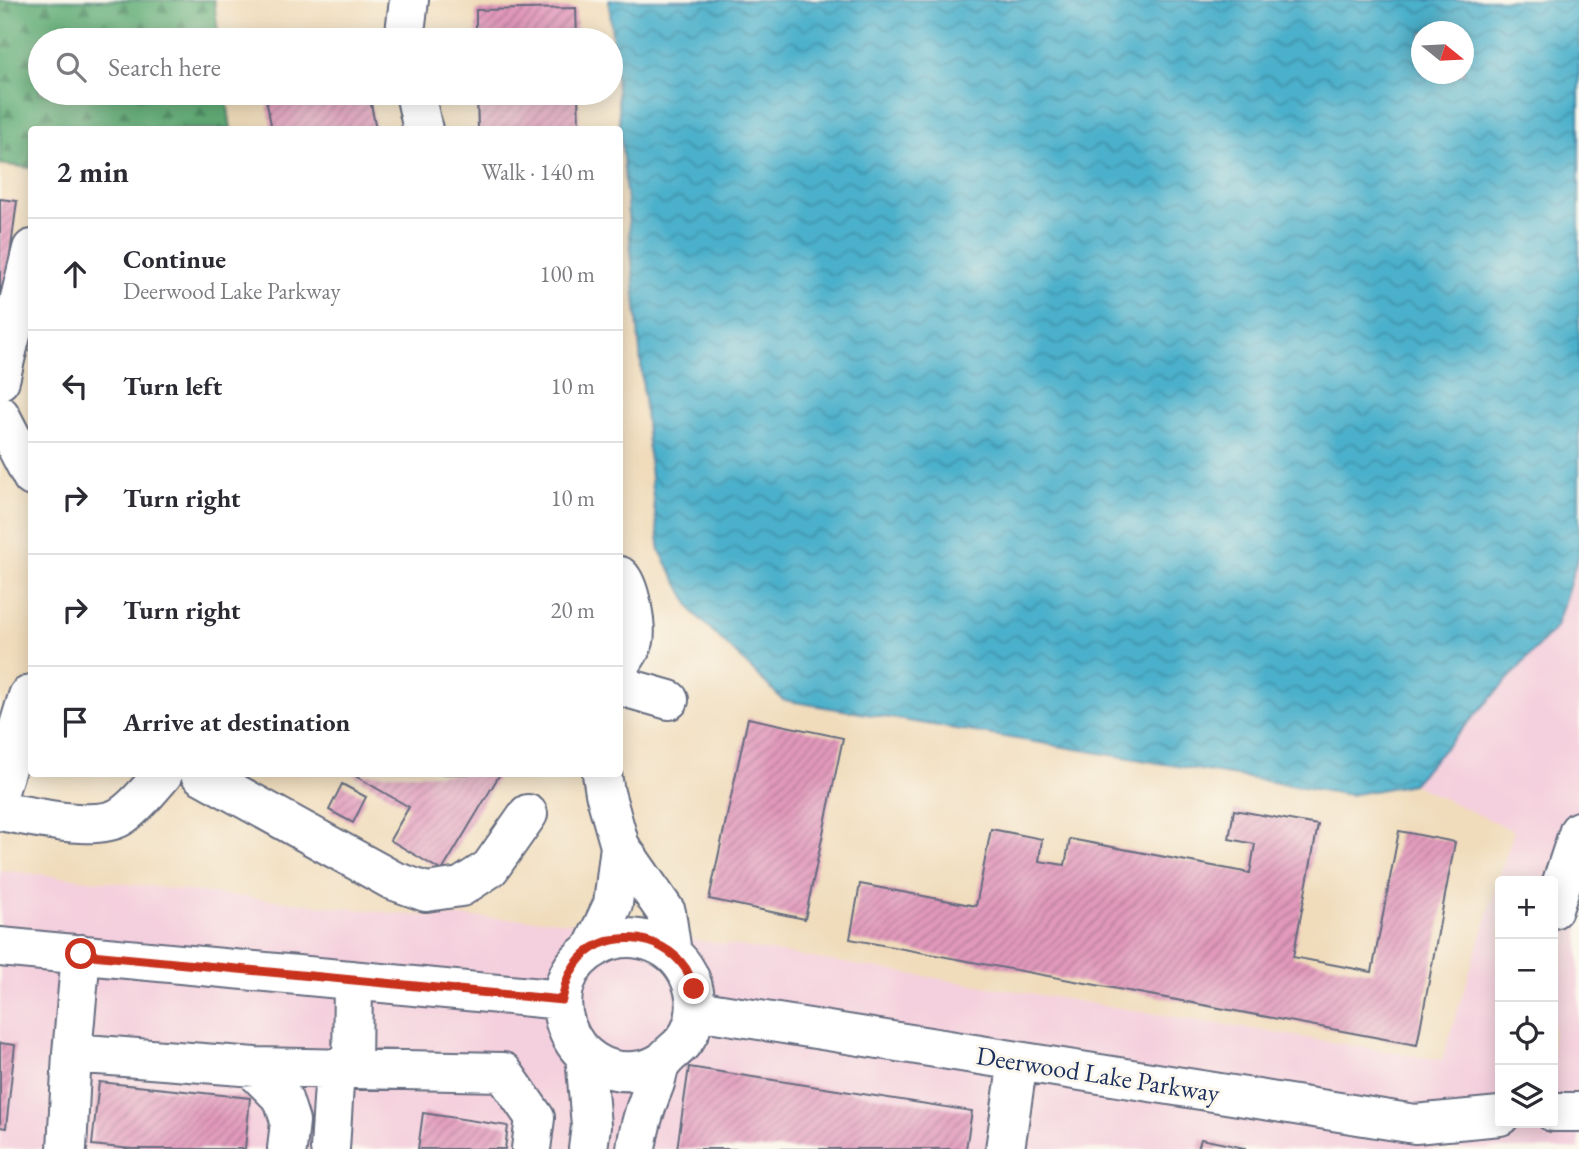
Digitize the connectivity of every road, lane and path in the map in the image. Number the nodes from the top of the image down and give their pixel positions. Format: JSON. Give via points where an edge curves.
{"nodes":[{"id":1,"x":409,"y":0,"type":"edge"},
{"id":2,"x":406,"y":28,"type":"edge"},
{"id":3,"x":418,"y":105,"type":"edge"},
{"id":4,"x":422,"y":126,"type":"edge"},
{"id":5,"x":28,"y":265,"type":"edge"},
{"id":6,"x":0,"y":380,"type":"edge"},
{"id":7,"x":28,"y":383,"type":"edge"},
{"id":8,"x":0,"y":400,"type":"edge"},
{"id":9,"x":0,"y":415,"type":"edge"},
{"id":10,"x":28,"y":469,"type":"edge"},
{"id":11,"x":623,"y":578,"type":"edge"},
{"id":12,"x":623,"y":661,"type":"edge"},
{"id":13,"x":623,"y":687,"type":"edge"},
{"id":14,"x":28,"y":696,"type":"edge"},
{"id":15,"x":669,"y":700,"type":"dead end"},
{"id":16,"x":160,"y":777,"type":"edge"},
{"id":17,"x":205,"y":777,"type":"edge"},
{"id":18,"x":602,"y":777,"type":"edge"},
{"id":19,"x":0,"y":788,"type":"edge"},
{"id":20,"x":0,"y":811,"type":"edge"},
{"id":21,"x":528,"y":814,"type":"dead end"},
{"id":22,"x":1579,"y":831,"type":"edge"},
{"id":23,"x":620,"y":846,"type":"junction"},
{"id":24,"x":1558,"y":894,"type":"edge"},
{"id":25,"x":0,"y":947,"type":"edge"},
{"id":26,"x":592,"y":949,"type":"junction"},
{"id":27,"x":672,"y":953,"type":"junction"},
{"id":28,"x":81,"y":954,"type":"junction"},
{"id":29,"x":353,"y":980,"type":"junction"},
{"id":30,"x":562,"y":1000,"type":"junction"},
{"id":31,"x":695,"y":1010,"type":"junction"},
{"id":32,"x":72,"y":1053,"type":"junction"},
{"id":33,"x":585,"y":1055,"type":"junction"},
{"id":34,"x":1018,"y":1061,"type":"junction"},
{"id":35,"x":662,"y":1062,"type":"junction"},
{"id":36,"x":251,"y":1067,"type":"junction"},
{"id":37,"x":344,"y":1069,"type":"junction"},
{"id":38,"x":1558,"y":1112,"type":"edge"},
{"id":39,"x":1579,"y":1112,"type":"edge"},
{"id":40,"x":1495,"y":1118,"type":"edge"},
{"id":41,"x":1501,"y":1128,"type":"edge"},
{"id":42,"x":1441,"y":1135,"type":"edge"},
{"id":43,"x":66,"y":1149,"type":"edge"},
{"id":44,"x":287,"y":1149,"type":"edge"},
{"id":45,"x":330,"y":1149,"type":"edge"},
{"id":46,"x":531,"y":1149,"type":"edge"},
{"id":47,"x":588,"y":1149,"type":"edge"},
{"id":48,"x":636,"y":1149,"type":"edge"},
{"id":49,"x":1005,"y":1149,"type":"edge"},
{"id":50,"x":1496,"y":1149,"type":"edge"}],
"edges":[{"from":1,"to":2,"type":"street"},
{"from":3,"to":4,"type":"street"},
{"from":5,"to":6,"type":"street"},
{"from":7,"to":8,"type":"street"},
{"from":9,"to":10,"type":"street"},
{"from":11,"to":12,"type":"street","via":[[634,641]]},
{"from":13,"to":15,"type":"street"},
{"from":14,"to":19,"type":"street"},
{"from":16,"to":20,"type":"street","via":[[120,818],[83,825]]},
{"from":17,"to":21,"type":"street","via":[[392,880],[426,892],[461,887],[490,868]]},
{"from":18,"to":23,"type":"street"},
{"from":22,"to":24,"type":"street"},
{"from":23,"to":26,"type":"street","via":[[613,904]]},
{"from":23,"to":27,"type":"street","via":[[666,912]]},
{"from":25,"to":28,"type":"street"},
{"from":26,"to":27,"type":"street","via":[[607,941],[641,938]]},
{"from":26,"to":30,"type":"street","via":[[576,962]]},
{"from":27,"to":31,"type":"street","via":[[686,969],[694,989]]},
{"from":28,"to":29,"type":"street"},
{"from":28,"to":32,"type":"street"},
{"from":29,"to":30,"type":"street"},
{"from":29,"to":37,"type":"street"},
{"from":30,"to":33,"type":"street","via":[[563,1021],[571,1040]]},
{"from":31,"to":34,"type":"street","name":"Deerwood Lake Parkway"},
{"from":31,"to":35,"type":"street","via":[[679,1049]]},
{"from":32,"to":36,"type":"street"},
{"from":32,"to":43,"type":"street"},
{"from":33,"to":35,"type":"street","via":[[602,1067],[622,1071],[643,1070]]},
{"from":33,"to":47,"type":"street","via":[[591,1126]]},
{"from":34,"to":42,"type":"street","name":"Deerwood Lake Parkway","via":[[1415,1124]]},
{"from":34,"to":49,"type":"street"},
{"from":35,"to":48,"type":"street","via":[[639,1125]]},
{"from":36,"to":37,"type":"street"},
{"from":36,"to":44,"type":"street","via":[[283,1099],[290,1121]]},
{"from":37,"to":45,"type":"street"},
{"from":37,"to":46,"type":"street","via":[[503,1072],[535,1118]]},
{"from":38,"to":39,"type":"street"},
{"from":40,"to":42,"type":"street","name":"Deerwood Lake Parkway"},
{"from":41,"to":50,"type":"street"}]}
